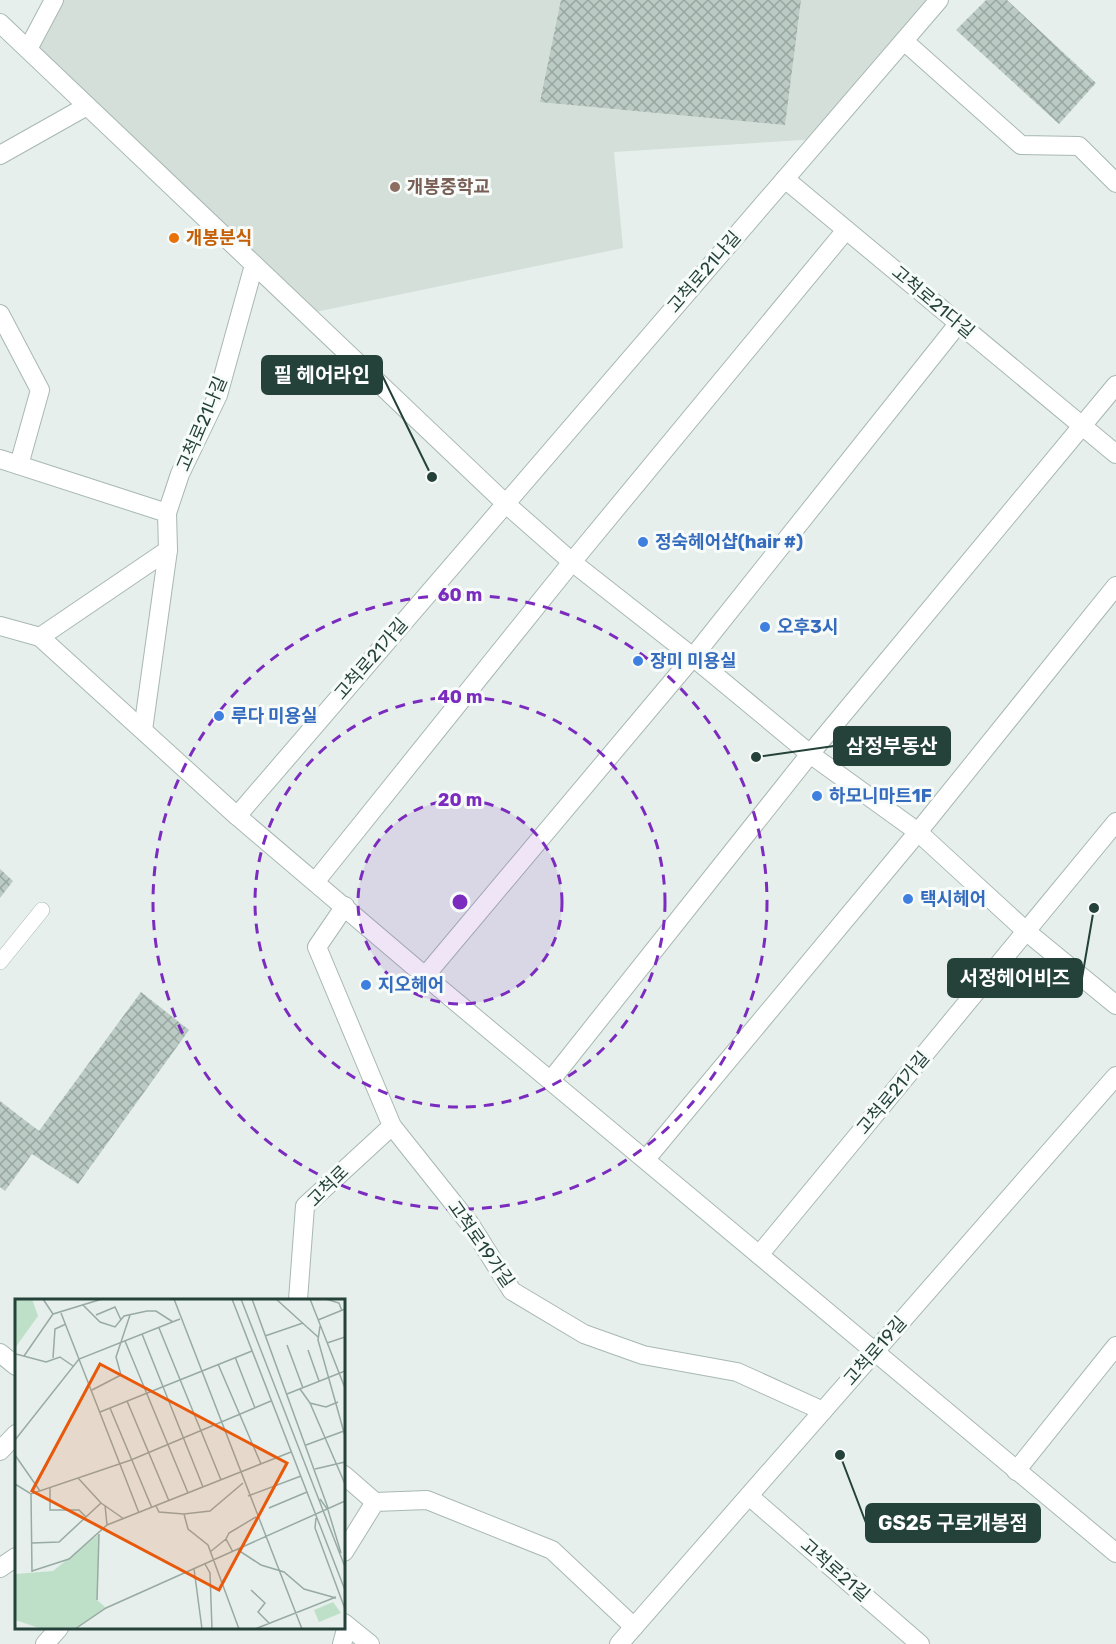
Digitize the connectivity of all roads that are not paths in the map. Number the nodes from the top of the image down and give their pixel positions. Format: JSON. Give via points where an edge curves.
{"nodes":[{"id":1,"x":54,"y":0,"type":"edge"},
{"id":2,"x":939,"y":0,"type":"edge"},
{"id":3,"x":0,"y":23,"type":"edge"},
{"id":4,"x":904,"y":41,"type":"junction"},
{"id":5,"x":28,"y":50,"type":"junction"},
{"id":6,"x":87,"y":106,"type":"junction"},
{"id":7,"x":0,"y":155,"type":"edge"},
{"id":8,"x":785,"y":179,"type":"junction"},
{"id":9,"x":1116,"y":183,"type":"edge"},
{"id":10,"x":846,"y":230,"type":"junction"},
{"id":11,"x":255,"y":265,"type":"junction"},
{"id":12,"x":0,"y":314,"type":"edge"},
{"id":13,"x":958,"y":324,"type":"junction"},
{"id":14,"x":1116,"y":385,"type":"edge"},
{"id":15,"x":1081,"y":426,"type":"junction"},
{"id":16,"x":1116,"y":454,"type":"edge"},
{"id":17,"x":0,"y":459,"type":"edge"},
{"id":18,"x":19,"y":465,"type":"junction"},
{"id":19,"x":505,"y":503,"type":"junction"},
{"id":20,"x":167,"y":513,"type":"junction"},
{"id":21,"x":168,"y":550,"type":"junction"},
{"id":22,"x":572,"y":562,"type":"junction"},
{"id":23,"x":1116,"y":586,"type":"edge"},
{"id":24,"x":0,"y":626,"type":"edge"},
{"id":25,"x":40,"y":637,"type":"junction"},
{"id":26,"x":693,"y":657,"type":"junction"},
{"id":27,"x":143,"y":730,"type":"junction"},
{"id":28,"x":810,"y":754,"type":"junction"},
{"id":29,"x":237,"y":816,"type":"junction"},
{"id":30,"x":1116,"y":822,"type":"edge"},
{"id":31,"x":918,"y":832,"type":"junction"},
{"id":32,"x":315,"y":882,"type":"junction"},
{"id":33,"x":345,"y":906,"type":"junction"},
{"id":34,"x":42,"y":910,"type":"dead end"},
{"id":35,"x":1027,"y":932,"type":"junction"},
{"id":36,"x":0,"y":962,"type":"edge"},
{"id":37,"x":425,"y":976,"type":"junction"},
{"id":38,"x":1116,"y":1005,"type":"edge"},
{"id":39,"x":1116,"y":1076,"type":"edge"},
{"id":40,"x":551,"y":1080,"type":"junction"},
{"id":41,"x":392,"y":1126,"type":"junction"},
{"id":42,"x":646,"y":1159,"type":"junction"},
{"id":43,"x":759,"y":1255,"type":"junction"},
{"id":44,"x":298,"y":1299,"type":"edge"},
{"id":45,"x":1116,"y":1346,"type":"edge"},
{"id":46,"x":875,"y":1352,"type":"junction"},
{"id":47,"x":0,"y":1353,"type":"edge"},
{"id":48,"x":15,"y":1365,"type":"edge"},
{"id":49,"x":823,"y":1411,"type":"junction"},
{"id":50,"x":15,"y":1435,"type":"edge"},
{"id":51,"x":0,"y":1451,"type":"edge"},
{"id":52,"x":1016,"y":1471,"type":"junction"},
{"id":53,"x":345,"y":1476,"type":"edge"},
{"id":54,"x":749,"y":1496,"type":"junction"},
{"id":55,"x":375,"y":1502,"type":"junction"},
{"id":56,"x":345,"y":1550,"type":"edge"},
{"id":57,"x":1116,"y":1553,"type":"edge"},
{"id":58,"x":15,"y":1558,"type":"edge"},
{"id":59,"x":0,"y":1568,"type":"edge"},
{"id":60,"x":345,"y":1624,"type":"edge"},
{"id":61,"x":634,"y":1627,"type":"junction"},
{"id":62,"x":58,"y":1629,"type":"edge"},
{"id":63,"x":344,"y":1629,"type":"edge"},
{"id":64,"x":45,"y":1644,"type":"edge"},
{"id":65,"x":342,"y":1644,"type":"edge"},
{"id":66,"x":370,"y":1644,"type":"edge"},
{"id":67,"x":619,"y":1644,"type":"edge"},
{"id":68,"x":920,"y":1644,"type":"edge"}],
"edges":[{"from":1,"to":5,"type":"street"},
{"from":2,"to":4,"type":"street","name":"고척로21나길"},
{"from":3,"to":5,"type":"street"},
{"from":4,"to":8,"type":"street","name":"고척로21나길"},
{"from":4,"to":9,"type":"street","via":[[1021,145],[1079,146]]},
{"from":5,"to":6,"type":"street"},
{"from":6,"to":7,"type":"street"},
{"from":6,"to":11,"type":"street"},
{"from":8,"to":10,"type":"street","name":"고척로21다길"},
{"from":8,"to":19,"type":"street","name":"고척로21나길"},
{"from":10,"to":13,"type":"street","name":"고척로21다길"},
{"from":10,"to":22,"type":"street"},
{"from":11,"to":19,"type":"street"},
{"from":11,"to":20,"type":"street","name":"고척로21나길","via":[[218,395],[180,474]]},
{"from":12,"to":18,"type":"street","via":[[40,390]]},
{"from":13,"to":15,"type":"street","name":"고척로21다길"},
{"from":13,"to":26,"type":"street"},
{"from":14,"to":15,"type":"street"},
{"from":15,"to":16,"type":"street","name":"고척로21다길"},
{"from":15,"to":28,"type":"street"},
{"from":17,"to":18,"type":"street"},
{"from":18,"to":20,"type":"street"},
{"from":19,"to":22,"type":"street"},
{"from":19,"to":29,"type":"street","name":"고척로21가길"},
{"from":20,"to":21,"type":"street","name":"고척로21나길"},
{"from":21,"to":25,"type":"street"},
{"from":21,"to":27,"type":"street","name":"고척로21나길"},
{"from":22,"to":26,"type":"street"},
{"from":22,"to":32,"type":"street"},
{"from":23,"to":31,"type":"street"},
{"from":24,"to":25,"type":"street"},
{"from":25,"to":27,"type":"street"},
{"from":26,"to":28,"type":"street"},
{"from":26,"to":37,"type":"street"},
{"from":27,"to":29,"type":"street"},
{"from":28,"to":31,"type":"street"},
{"from":28,"to":40,"type":"street"},
{"from":29,"to":32,"type":"street"},
{"from":30,"to":35,"type":"street"},
{"from":31,"to":35,"type":"street"},
{"from":31,"to":42,"type":"street"},
{"from":32,"to":33,"type":"street"},
{"from":33,"to":37,"type":"street"},
{"from":33,"to":41,"type":"street","name":"고척로19가길","via":[[317,947]]},
{"from":34,"to":36,"type":"lane"},
{"from":35,"to":38,"type":"street"},
{"from":35,"to":43,"type":"street","name":"고척로21가길"},
{"from":37,"to":40,"type":"street"},
{"from":39,"to":46,"type":"street","name":"고척로19길"},
{"from":40,"to":42,"type":"street"},
{"from":41,"to":44,"type":"street","name":"고척로","via":[[304,1206]]},
{"from":41,"to":49,"type":"street","name":"고척로19가길","via":[[470,1224],[512,1291],[584,1334],[643,1355],[737,1372]]},
{"from":42,"to":43,"type":"street"},
{"from":43,"to":46,"type":"street"},
{"from":45,"to":52,"type":"street"},
{"from":46,"to":49,"type":"street","name":"고척로19길"},
{"from":46,"to":52,"type":"street"},
{"from":47,"to":48,"type":"street"},
{"from":49,"to":54,"type":"street","name":"고척로19길"},
{"from":50,"to":51,"type":"street"},
{"from":52,"to":57,"type":"street"},
{"from":53,"to":55,"type":"street"},
{"from":54,"to":61,"type":"street","name":"고척로19길"},
{"from":54,"to":68,"type":"street","name":"고척로21길"},
{"from":55,"to":56,"type":"street"},
{"from":55,"to":61,"type":"street","via":[[427,1500],[552,1550]]},
{"from":58,"to":59,"type":"street"},
{"from":60,"to":66,"type":"street"},
{"from":61,"to":67,"type":"street","name":"고척로19길"},
{"from":62,"to":64,"type":"street"},
{"from":63,"to":65,"type":"street"}]}
